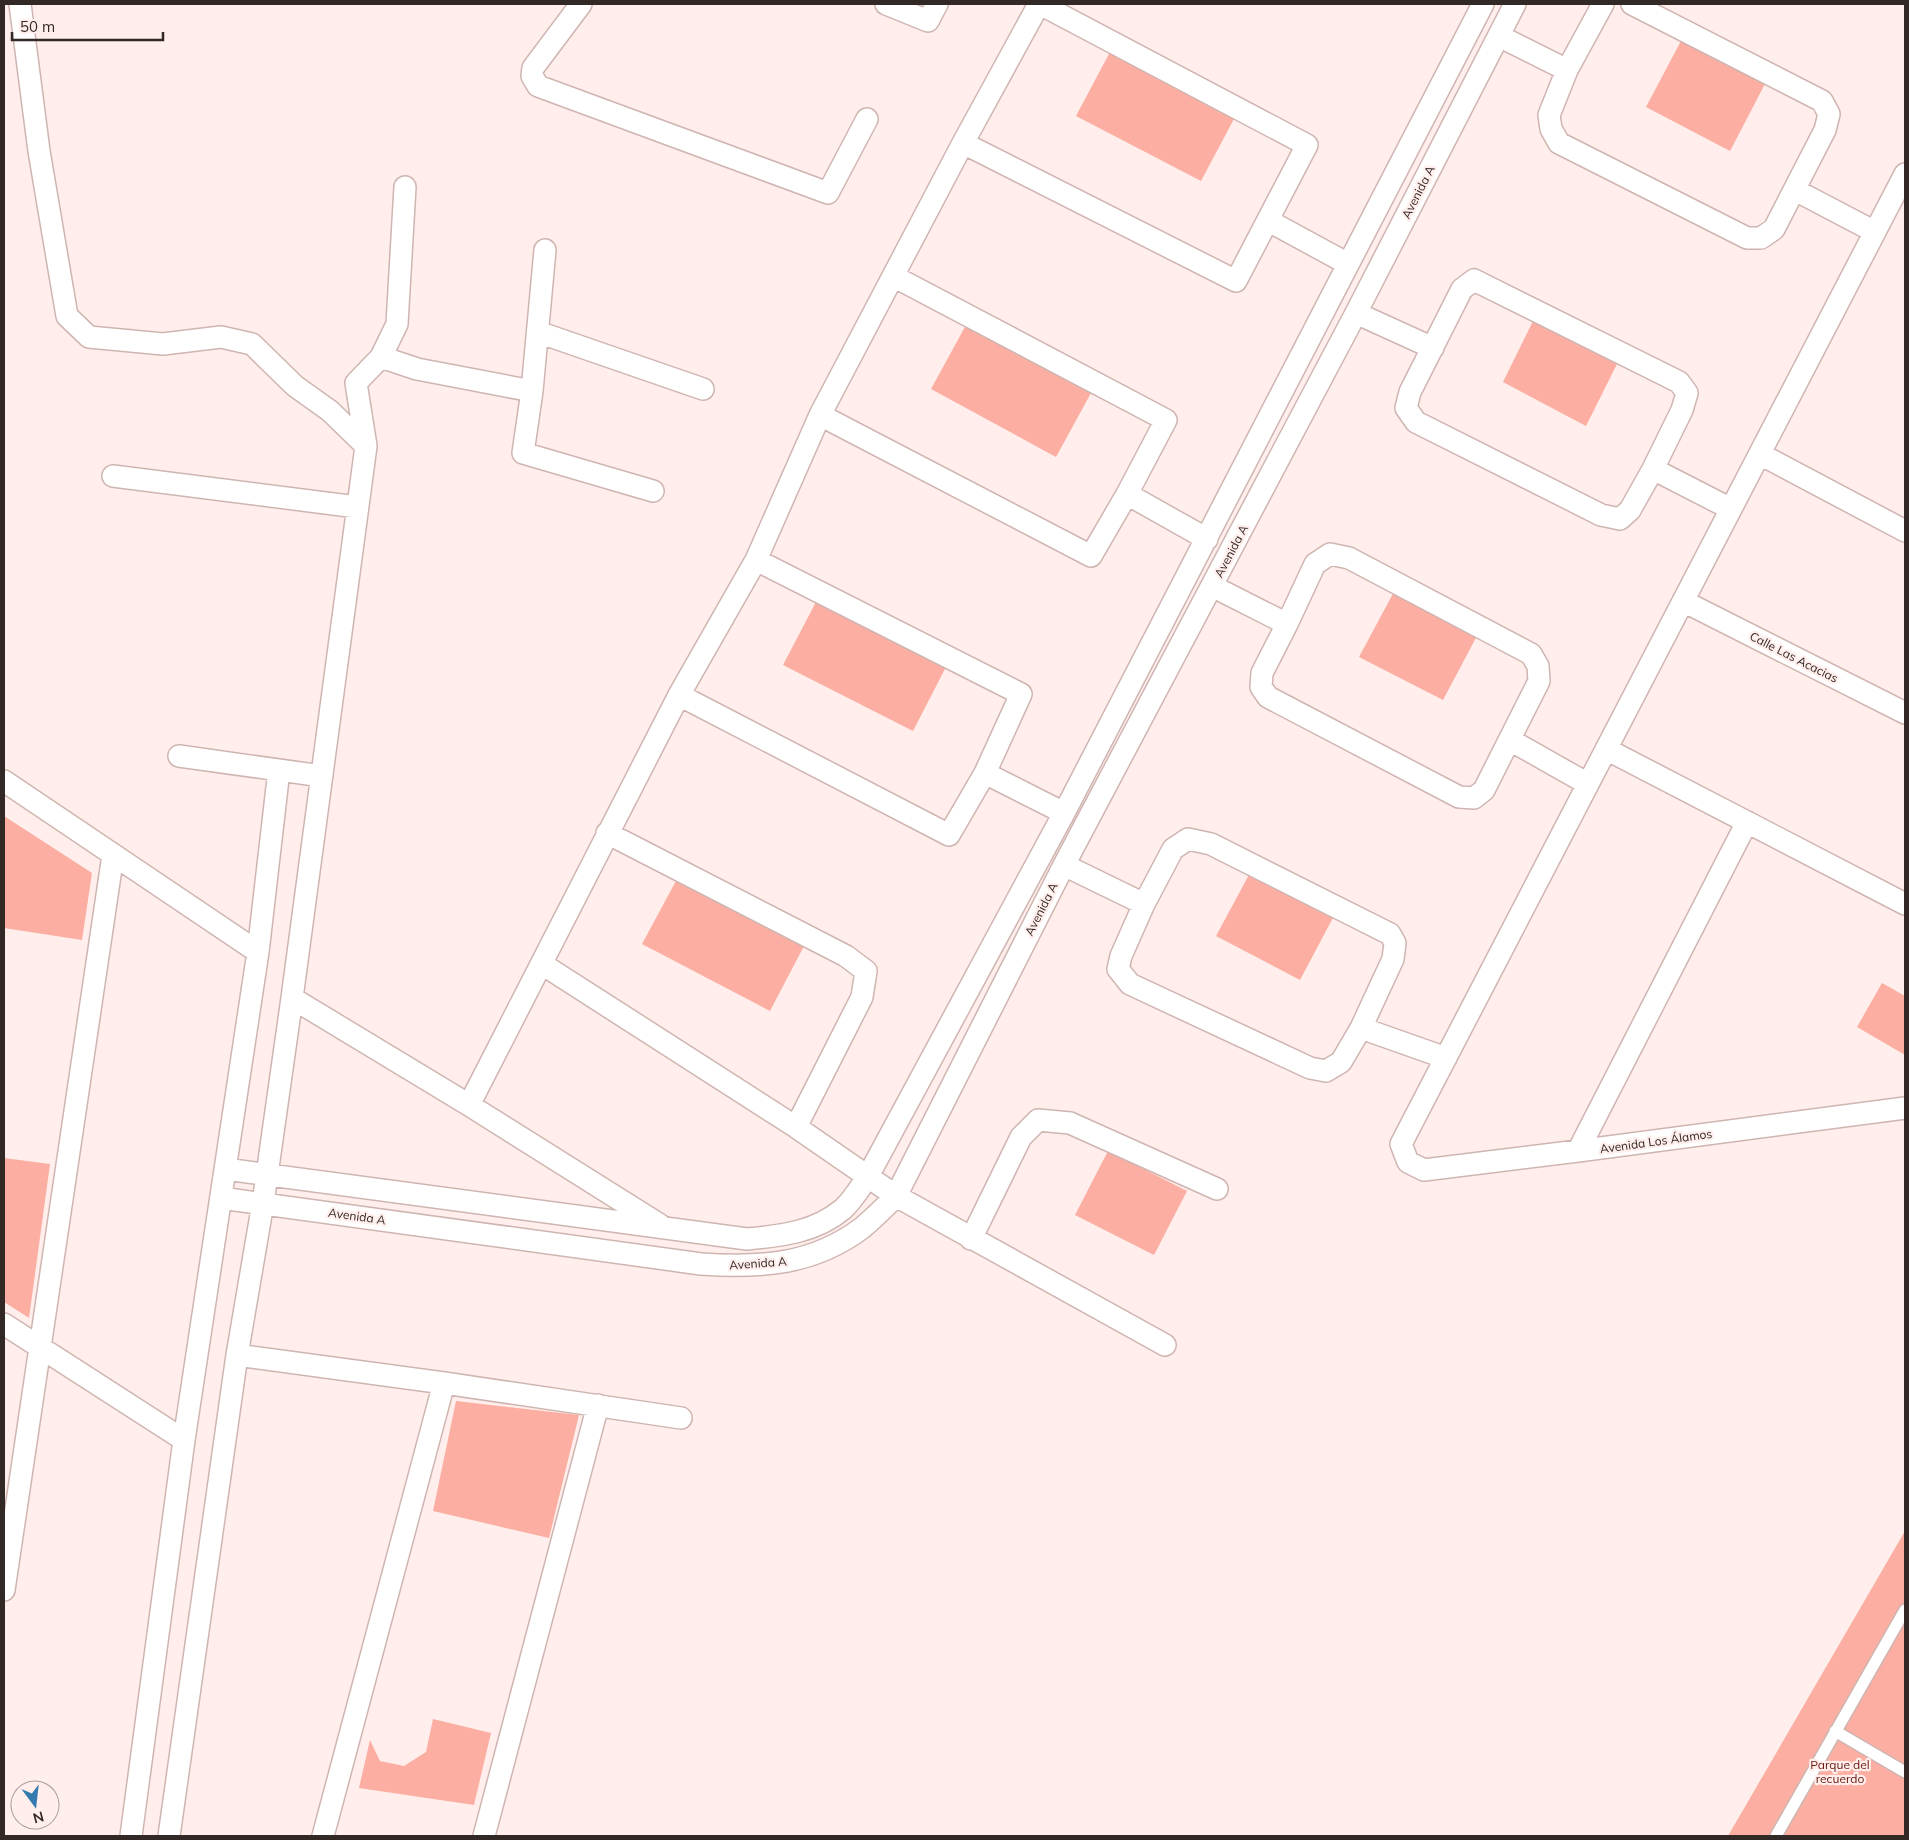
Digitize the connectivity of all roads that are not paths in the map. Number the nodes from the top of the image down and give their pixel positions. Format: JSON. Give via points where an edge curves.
{"nodes":[{"id":1,"x":20,"y":4,"type":"edge"},
{"id":2,"x":581,"y":4,"type":"edge"},
{"id":3,"x":886,"y":4,"type":"edge"},
{"id":4,"x":936,"y":4,"type":"edge"},
{"id":5,"x":1040,"y":4,"type":"edge"},
{"id":6,"x":1483,"y":4,"type":"edge"},
{"id":7,"x":1515,"y":4,"type":"edge"},
{"id":8,"x":1603,"y":4,"type":"edge"},
{"id":9,"x":1632,"y":4,"type":"edge"},
{"id":10,"x":1499,"y":36,"type":"junction"},
{"id":11,"x":1567,"y":70,"type":"junction"},
{"id":12,"x":867,"y":119,"type":"dead end"},
{"id":13,"x":963,"y":143,"type":"junction"},
{"id":14,"x":1905,"y":174,"type":"edge"},
{"id":15,"x":405,"y":187,"type":"dead end"},
{"id":16,"x":1795,"y":190,"type":"junction"},
{"id":17,"x":1270,"y":221,"type":"junction"},
{"id":18,"x":1875,"y":232,"type":"junction"},
{"id":19,"x":545,"y":250,"type":"dead end"},
{"id":20,"x":1348,"y":264,"type":"junction"},
{"id":21,"x":893,"y":276,"type":"junction"},
{"id":22,"x":1356,"y":313,"type":"junction"},
{"id":23,"x":538,"y":332,"type":"junction"},
{"id":24,"x":1433,"y":348,"type":"junction"},
{"id":25,"x":381,"y":357,"type":"junction"},
{"id":26,"x":703,"y":389,"type":"dead end"},
{"id":27,"x":532,"y":391,"type":"junction"},
{"id":28,"x":820,"y":415,"type":"junction"},
{"id":29,"x":366,"y":446,"type":"junction"},
{"id":30,"x":1760,"y":454,"type":"junction"},
{"id":31,"x":1653,"y":469,"type":"junction"},
{"id":32,"x":113,"y":476,"type":"dead end"},
{"id":33,"x":653,"y":491,"type":"dead end"},
{"id":34,"x":1127,"y":494,"type":"junction"},
{"id":35,"x":358,"y":507,"type":"junction"},
{"id":36,"x":1731,"y":509,"type":"junction"},
{"id":37,"x":1904,"y":526,"type":"edge"},
{"id":38,"x":1207,"y":539,"type":"junction"},
{"id":39,"x":1196,"y":559,"type":"junction"},
{"id":40,"x":756,"y":560,"type":"junction"},
{"id":41,"x":1216,"y":579,"type":"junction"},
{"id":42,"x":1684,"y":601,"type":"junction"},
{"id":43,"x":1287,"y":624,"type":"junction"},
{"id":44,"x":679,"y":695,"type":"junction"},
{"id":45,"x":1905,"y":713,"type":"edge"},
{"id":46,"x":1510,"y":740,"type":"junction"},
{"id":47,"x":1606,"y":749,"type":"junction"},
{"id":48,"x":179,"y":756,"type":"dead end"},
{"id":49,"x":279,"y":770,"type":"junction"},
{"id":50,"x":985,"y":773,"type":"junction"},
{"id":51,"x":322,"y":776,"type":"junction"},
{"id":52,"x":4,"y":781,"type":"edge"},
{"id":53,"x":1588,"y":784,"type":"junction"},
{"id":54,"x":1064,"y":814,"type":"junction"},
{"id":55,"x":1747,"y":822,"type":"junction"},
{"id":56,"x":607,"y":833,"type":"junction"},
{"id":57,"x":113,"y":855,"type":"junction"},
{"id":58,"x":1064,"y":865,"type":"junction"},
{"id":59,"x":1144,"y":904,"type":"junction"},
{"id":60,"x":1905,"y":904,"type":"edge"},
{"id":61,"x":258,"y":952,"type":"junction"},
{"id":62,"x":542,"y":964,"type":"junction"},
{"id":63,"x":292,"y":998,"type":"junction"},
{"id":64,"x":1360,"y":1028,"type":"junction"},
{"id":65,"x":1446,"y":1058,"type":"junction"},
{"id":66,"x":469,"y":1105,"type":"junction"},
{"id":67,"x":1905,"y":1108,"type":"edge"},
{"id":68,"x":796,"y":1127,"type":"junction"},
{"id":69,"x":1578,"y":1151,"type":"junction"},
{"id":70,"x":225,"y":1169,"type":"junction"},
{"id":71,"x":267,"y":1174,"type":"junction"},
{"id":72,"x":867,"y":1178,"type":"junction"},
{"id":73,"x":1217,"y":1189,"type":"dead end"},
{"id":74,"x":896,"y":1196,"type":"junction"},
{"id":75,"x":221,"y":1198,"type":"junction"},
{"id":76,"x":263,"y":1203,"type":"junction"},
{"id":77,"x":667,"y":1229,"type":"junction"},
{"id":78,"x":971,"y":1238,"type":"junction"},
{"id":79,"x":4,"y":1324,"type":"edge"},
{"id":80,"x":1165,"y":1345,"type":"dead end"},
{"id":81,"x":40,"y":1347,"type":"junction"},
{"id":82,"x":237,"y":1356,"type":"junction"},
{"id":83,"x":444,"y":1383,"type":"junction"},
{"id":84,"x":598,"y":1405,"type":"junction"},
{"id":85,"x":681,"y":1418,"type":"dead end"},
{"id":86,"x":184,"y":1440,"type":"junction"},
{"id":87,"x":4,"y":1590,"type":"edge"},
{"id":88,"x":1905,"y":1610,"type":"edge"},
{"id":89,"x":1834,"y":1731,"type":"junction"},
{"id":90,"x":1905,"y":1772,"type":"edge"},
{"id":91,"x":131,"y":1836,"type":"edge"},
{"id":92,"x":169,"y":1836,"type":"edge"},
{"id":93,"x":323,"y":1836,"type":"edge"},
{"id":94,"x":484,"y":1836,"type":"edge"},
{"id":95,"x":1776,"y":1836,"type":"edge"}],
"edges":[{"from":1,"to":29,"type":"street","via":[[39,151],[67,316],[89,337],[163,344],[221,337],[252,344]]},
{"from":2,"to":12,"type":"street","via":[[533,68],[532,76],[538,86],[828,193]]},
{"from":3,"to":4,"type":"street","via":[[928,21]]},
{"from":5,"to":13,"type":"street"},
{"from":5,"to":17,"type":"street","via":[[1308,145]]},
{"from":6,"to":20,"type":"street","name":"Avenida A"},
{"from":7,"to":10,"type":"street","name":"Avenida A"},
{"from":8,"to":11,"type":"street"},
{"from":9,"to":16,"type":"street","via":[[1822,101],[1829,114],[1826,130]]},
{"from":10,"to":11,"type":"street"},
{"from":10,"to":22,"type":"street","name":"Avenida A"},
{"from":11,"to":16,"type":"street","via":[[1549,115],[1551,129],[1559,143],[1747,238],[1761,238],[1774,229]]},
{"from":13,"to":17,"type":"street","via":[[1236,281]]},
{"from":13,"to":21,"type":"street"},
{"from":14,"to":18,"type":"street"},
{"from":15,"to":25,"type":"street","via":[[397,324]]},
{"from":16,"to":18,"type":"street"},
{"from":17,"to":20,"type":"street"},
{"from":18,"to":30,"type":"street"},
{"from":19,"to":23,"type":"street"},
{"from":20,"to":38,"type":"street","name":"Avenida A"},
{"from":21,"to":28,"type":"street"},
{"from":21,"to":34,"type":"street","via":[[1166,420]]},
{"from":22,"to":24,"type":"street"},
{"from":22,"to":41,"type":"street","name":"Avenida A"},
{"from":23,"to":26,"type":"street"},
{"from":23,"to":27,"type":"street"},
{"from":24,"to":31,"type":"street","via":[[1410,392],[1406,408],[1416,422],[1601,515],[1620,519],[1630,510]]},
{"from":24,"to":31,"type":"street","via":[[1462,289],[1474,280],[1679,382],[1687,393],[1682,410]]},
{"from":25,"to":27,"type":"street","via":[[417,369]]},
{"from":25,"to":29,"type":"street","via":[[356,384]]},
{"from":27,"to":33,"type":"street","via":[[523,453]]},
{"from":28,"to":34,"type":"street","via":[[1091,556]]},
{"from":28,"to":40,"type":"street"},
{"from":29,"to":35,"type":"street"},
{"from":30,"to":36,"type":"street"},
{"from":30,"to":37,"type":"street"},
{"from":31,"to":36,"type":"street"},
{"from":32,"to":35,"type":"street"},
{"from":34,"to":38,"type":"street"},
{"from":35,"to":51,"type":"street"},
{"from":36,"to":42,"type":"street"},
{"from":38,"to":39,"type":"street","name":"Avenida A"},
{"from":39,"to":41,"type":"street"},
{"from":39,"to":54,"type":"street","name":"Avenida A"},
{"from":40,"to":44,"type":"street"},
{"from":40,"to":50,"type":"street","via":[[1021,694]]},
{"from":41,"to":43,"type":"street"},
{"from":41,"to":58,"type":"street","name":"Avenida A"},
{"from":42,"to":45,"type":"street","name":"Calle Las Acacias"},
{"from":42,"to":47,"type":"street"},
{"from":43,"to":46,"type":"street","via":[[1262,673],[1261,687],[1268,696],[1459,797],[1474,798],[1484,790]]},
{"from":43,"to":46,"type":"street","via":[[1314,564],[1330,554],[1349,558],[1531,654],[1538,666],[1538,681]]},
{"from":44,"to":50,"type":"street","via":[[949,835]]},
{"from":44,"to":56,"type":"street"},
{"from":46,"to":53,"type":"street"},
{"from":47,"to":53,"type":"street"},
{"from":47,"to":55,"type":"street"},
{"from":48,"to":49,"type":"street"},
{"from":49,"to":51,"type":"street"},
{"from":49,"to":61,"type":"street"},
{"from":50,"to":54,"type":"street"},
{"from":51,"to":63,"type":"street"},
{"from":52,"to":57,"type":"street"},
{"from":53,"to":65,"type":"street"},
{"from":54,"to":72,"type":"street","name":"Avenida A"},
{"from":55,"to":60,"type":"street"},
{"from":55,"to":69,"type":"street"},
{"from":56,"to":62,"type":"street"},
{"from":56,"to":68,"type":"street","via":[[846,956],[866,971],[862,997]]},
{"from":57,"to":61,"type":"street"},
{"from":57,"to":81,"type":"street"},
{"from":58,"to":59,"type":"street"},
{"from":58,"to":74,"type":"street","name":"Avenida A"},
{"from":59,"to":64,"type":"street","via":[[1118,969],[1130,984],[1310,1068],[1326,1071],[1341,1062]]},
{"from":59,"to":64,"type":"street","via":[[1173,849],[1188,839],[1211,844],[1390,934],[1395,943],[1393,959]]},
{"from":61,"to":70,"type":"street"},
{"from":62,"to":66,"type":"street"},
{"from":62,"to":68,"type":"street"},
{"from":63,"to":66,"type":"street"},
{"from":63,"to":71,"type":"street"},
{"from":64,"to":65,"type":"street"},
{"from":65,"to":69,"type":"street","name":"Avenida Los Álamos","via":[[1401,1144],[1408,1162],[1424,1170]]},
{"from":66,"to":77,"type":"street"},
{"from":67,"to":69,"type":"street","name":"Avenida Los Álamos"},
{"from":68,"to":72,"type":"street"},
{"from":70,"to":71,"type":"street","name":"Avenida A"},
{"from":70,"to":75,"type":"street"},
{"from":71,"to":76,"type":"street"},
{"from":71,"to":77,"type":"street","name":"Avenida A"},
{"from":72,"to":74,"type":"street"},
{"from":72,"to":77,"type":"street","name":"Avenida A","via":[[844,1209],[811,1228],[781,1236],[747,1239]]},
{"from":73,"to":78,"type":"street","via":[[1070,1123],[1038,1120],[1021,1137]]},
{"from":74,"to":76,"type":"street","name":"Avenida A","via":[[862,1228],[823,1251],[784,1262],[741,1267]]},
{"from":74,"to":78,"type":"street"},
{"from":75,"to":76,"type":"street","name":"Avenida A"},
{"from":75,"to":86,"type":"street"},
{"from":76,"to":82,"type":"street"},
{"from":78,"to":80,"type":"street"},
{"from":79,"to":81,"type":"street"},
{"from":81,"to":86,"type":"street"},
{"from":81,"to":87,"type":"street"},
{"from":82,"to":83,"type":"street"},
{"from":82,"to":92,"type":"street"},
{"from":83,"to":84,"type":"street"},
{"from":83,"to":93,"type":"street"},
{"from":84,"to":85,"type":"street"},
{"from":84,"to":94,"type":"street"},
{"from":86,"to":91,"type":"street"},
{"from":88,"to":89,"type":"lane"},
{"from":89,"to":90,"type":"lane"},
{"from":89,"to":95,"type":"lane"}]}
